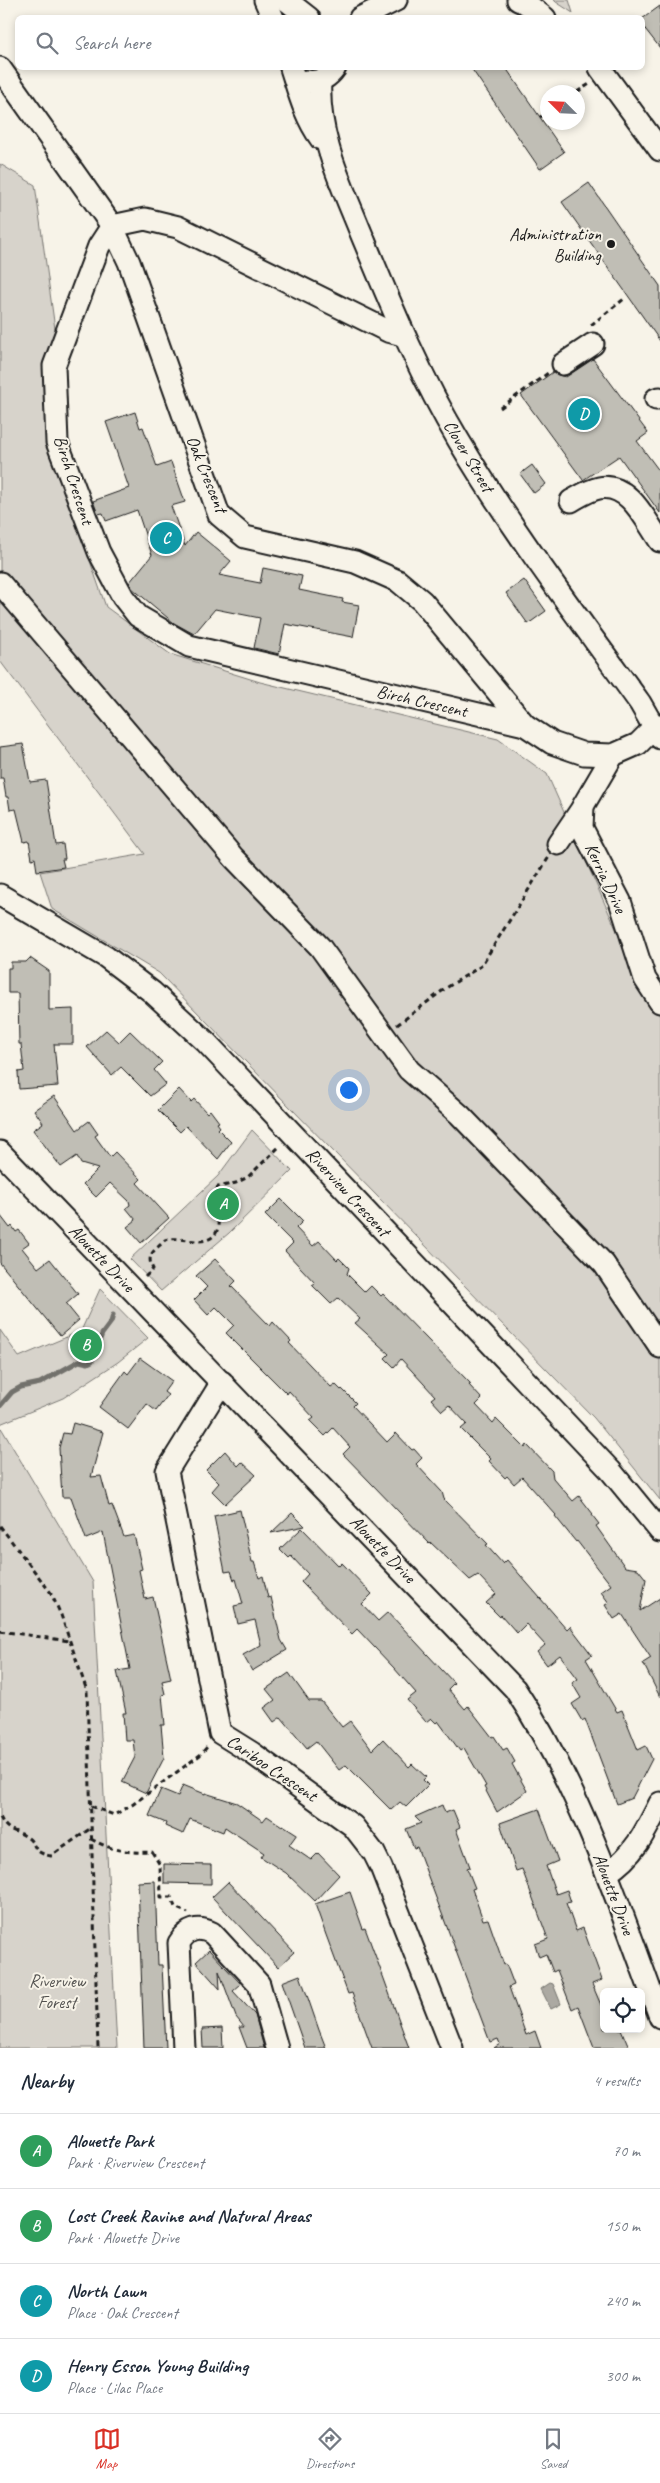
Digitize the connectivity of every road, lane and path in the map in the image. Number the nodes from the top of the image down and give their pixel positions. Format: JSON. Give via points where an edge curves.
{"nodes":[{"id":1,"x":265,"y":0,"type":"edge"},
{"id":2,"x":286,"y":0,"type":"edge"},
{"id":3,"x":396,"y":0,"type":"edge"},
{"id":4,"x":518,"y":0,"type":"edge"},
{"id":5,"x":272,"y":15,"type":"edge"},
{"id":6,"x":304,"y":15,"type":"edge"},
{"id":7,"x":366,"y":15,"type":"edge"},
{"id":8,"x":541,"y":15,"type":"edge"},
{"id":9,"x":0,"y":68,"type":"edge"},
{"id":10,"x":291,"y":70,"type":"edge"},
{"id":11,"x":328,"y":74,"type":"edge"},
{"id":12,"x":598,"y":74,"type":"edge"},
{"id":13,"x":585,"y":85,"type":"edge"},
{"id":14,"x":327,"y":148,"type":"junction"},
{"id":15,"x":660,"y":150,"type":"edge"},
{"id":16,"x":112,"y":226,"type":"junction"},
{"id":17,"x":624,"y":299,"type":"dead end"},
{"id":18,"x":402,"y":335,"type":"junction"},
{"id":19,"x":589,"y":336,"type":"joint"},
{"id":20,"x":556,"y":368,"type":"joint"},
{"id":21,"x":500,"y":408,"type":"dead end"},
{"id":22,"x":571,"y":501,"type":"dead end"},
{"id":23,"x":660,"y":541,"type":"edge"},
{"id":24,"x":0,"y":583,"type":"edge"},
{"id":25,"x":525,"y":725,"type":"junction"},
{"id":26,"x":658,"y":730,"type":"edge"},
{"id":27,"x":613,"y":755,"type":"junction"},
{"id":28,"x":584,"y":806,"type":"junction"},
{"id":29,"x":558,"y":844,"type":"joint"},
{"id":30,"x":0,"y":895,"type":"edge"},
{"id":31,"x":660,"y":1002,"type":"edge"},
{"id":32,"x":383,"y":1035,"type":"junction"},
{"id":33,"x":282,"y":1144,"type":"dead end"},
{"id":34,"x":0,"y":1152,"type":"edge"},
{"id":35,"x":148,"y":1274,"type":"dead end"},
{"id":36,"x":660,"y":1347,"type":"edge"},
{"id":37,"x":222,"y":1382,"type":"junction"},
{"id":38,"x":0,"y":1526,"type":"edge"},
{"id":39,"x":660,"y":1531,"type":"edge"},
{"id":40,"x":0,"y":1631,"type":"edge"},
{"id":41,"x":69,"y":1641,"type":"junction"},
{"id":42,"x":220,"y":1733,"type":"junction"},
{"id":43,"x":660,"y":1803,"type":"edge"},
{"id":44,"x":91,"y":1806,"type":"junction"},
{"id":45,"x":0,"y":1818,"type":"edge"},
{"id":46,"x":91,"y":1828,"type":"junction"},
{"id":47,"x":92,"y":1839,"type":"junction"},
{"id":48,"x":607,"y":1873,"type":"junction"},
{"id":49,"x":195,"y":1929,"type":"junction"},
{"id":50,"x":660,"y":2017,"type":"edge"},
{"id":51,"x":98,"y":2048,"type":"edge"},
{"id":52,"x":184,"y":2048,"type":"edge"},
{"id":53,"x":277,"y":2048,"type":"edge"},
{"id":54,"x":452,"y":2048,"type":"edge"}],
"edges":[{"from":1,"to":5,"type":"street"},
{"from":2,"to":6,"type":"street"},
{"from":3,"to":7,"type":"street"},
{"from":4,"to":8,"type":"street"},
{"from":9,"to":16,"type":"street","name":"Oak Crescent"},
{"from":10,"to":11,"type":"street","via":[[301,80],[309,82]]},
{"from":10,"to":14,"type":"street","name":"Clover Street","via":[[310,125]]},
{"from":11,"to":14,"type":"street","name":"Clover Street","via":[[319,103]]},
{"from":12,"to":13,"type":"path"},
{"from":12,"to":15,"type":"street"},
{"from":14,"to":18,"type":"street","name":"Clover Street"},
{"from":16,"to":18,"type":"street","via":[[144,219],[178,227]]},
{"from":16,"to":25,"type":"street","name":"Oak Crescent","via":[[129,262],[219,516],[245,537],[355,562],[398,581],[422,601]]},
{"from":16,"to":25,"type":"street","name":"Birch Crescent","via":[[99,246],[54,366],[57,442],[98,552],[123,597],[138,616],[189,646]]},
{"from":17,"to":19,"type":"path"},
{"from":18,"to":26,"type":"street","name":"Clover Street","via":[[459,441],[495,498]]},
{"from":19,"to":20,"type":"street"},
{"from":20,"to":21,"type":"path"},
{"from":22,"to":23,"type":"street","via":[[597,488],[622,491]]},
{"from":24,"to":32,"type":"street","via":[[234,858],[320,946]]},
{"from":25,"to":27,"type":"street","name":"Oak Crescent","via":[[552,743],[584,754]]},
{"from":26,"to":27,"type":"street","name":"Oak Crescent","via":[[638,744]]},
{"from":27,"to":28,"type":"street","name":"Kerria Drive"},
{"from":28,"to":29,"type":"street"},
{"from":28,"to":31,"type":"street","name":"Kerria Drive","via":[[582,828],[620,901],[645,979]]},
{"from":29,"to":32,"type":"path","via":[[481,966]]},
{"from":30,"to":39,"type":"street","name":"Riverview Crescent","via":[[106,957],[174,1011],[610,1470]]},
{"from":32,"to":36,"type":"street","via":[[409,1070],[460,1115],[604,1264]]},
{"from":33,"to":35,"type":"path","via":[[248,1177],[218,1188],[214,1195],[218,1227],[214,1236],[205,1240],[165,1240],[149,1257],[152,1269]]},
{"from":34,"to":37,"type":"street","name":"Alouette Drive"},
{"from":37,"to":42,"type":"street","name":"Cariboo Crescent","via":[[167,1471]]},
{"from":37,"to":48,"type":"street","name":"Alouette Drive","via":[[515,1689],[552,1748]]},
{"from":38,"to":41,"type":"path","via":[[51,1593]]},
{"from":40,"to":41,"type":"path"},
{"from":41,"to":44,"type":"path","via":[[87,1691]]},
{"from":42,"to":44,"type":"path","via":[[200,1755],[132,1805],[114,1815]]},
{"from":42,"to":54,"type":"street","name":"Cariboo Crescent","via":[[334,1811],[365,1840],[380,1867]]},
{"from":43,"to":48,"type":"street","via":[[638,1845],[620,1865]]},
{"from":44,"to":46,"type":"path"},
{"from":45,"to":46,"type":"path","via":[[9,1830],[22,1834],[35,1849],[51,1856]]},
{"from":46,"to":47,"type":"path"},
{"from":47,"to":49,"type":"path","via":[[108,1849],[129,1853],[152,1852],[160,1865],[161,1897],[171,1897],[176,1907],[188,1913]]},
{"from":47,"to":51,"type":"path"},
{"from":48,"to":50,"type":"street","name":"Alouette Drive"},
{"from":49,"to":52,"type":"street","via":[[183,1936],[179,1943]]},
{"from":49,"to":53,"type":"street","via":[[202,1928],[212,1933],[259,1984]]}]}
